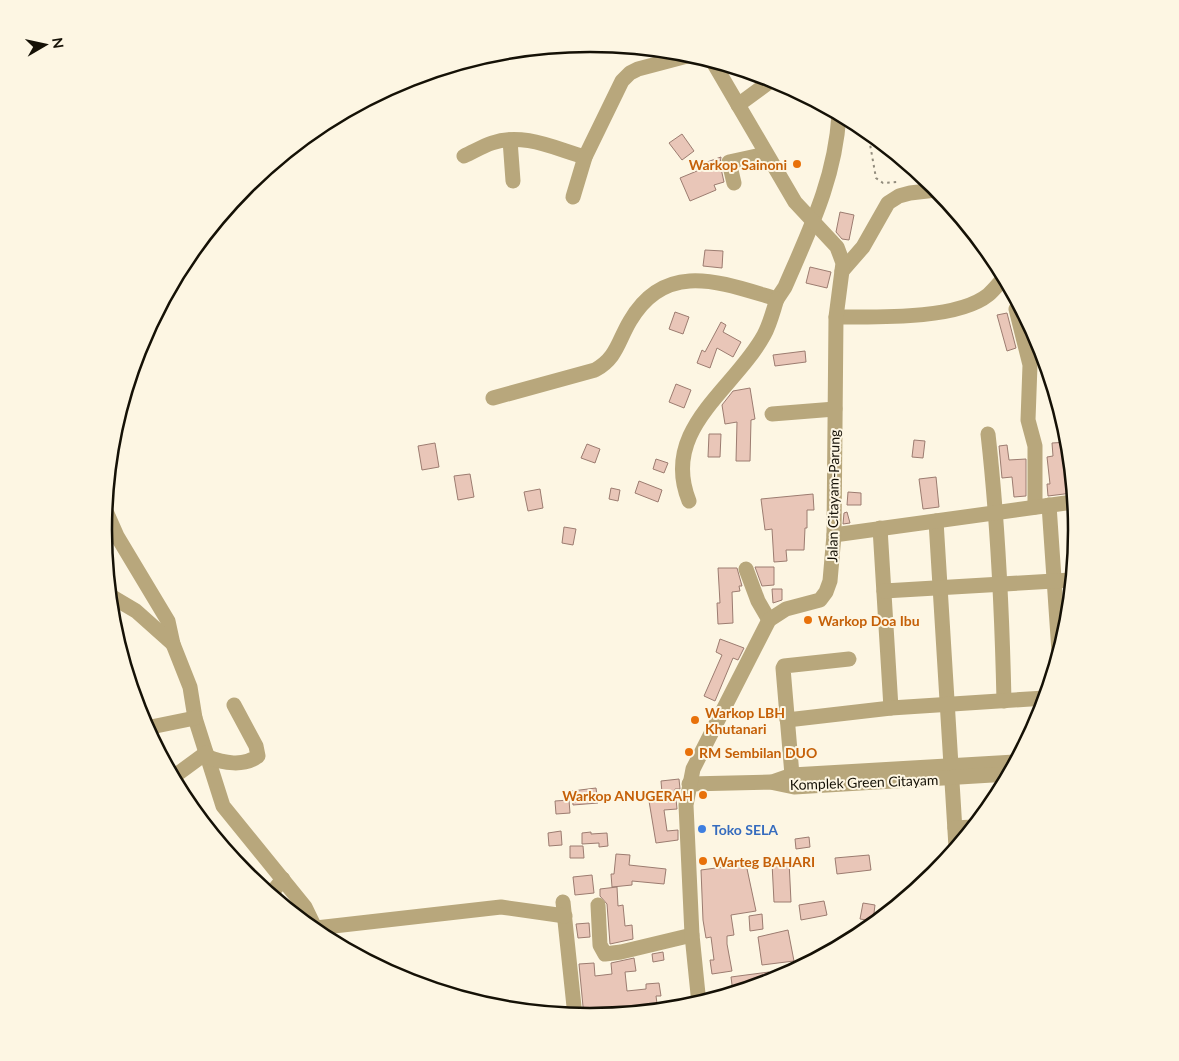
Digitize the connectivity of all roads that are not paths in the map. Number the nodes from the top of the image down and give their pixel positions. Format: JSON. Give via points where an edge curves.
{"nodes":[{"id":1,"x":673,"y":60,"type":"edge"},
{"id":2,"x":718,"y":70,"type":"edge"},
{"id":3,"x":764,"y":86,"type":"edge"},
{"id":4,"x":738,"y":105,"type":"junction"},
{"id":5,"x":838,"y":122,"type":"edge"},
{"id":6,"x":510,"y":140,"type":"junction"},
{"id":7,"x":766,"y":154,"type":"junction"},
{"id":8,"x":464,"y":156,"type":"dead end"},
{"id":9,"x":584,"y":157,"type":"junction"},
{"id":10,"x":513,"y":181,"type":"dead end"},
{"id":11,"x":734,"y":183,"type":"dead end"},
{"id":12,"x":925,"y":191,"type":"edge"},
{"id":13,"x":572,"y":197,"type":"dead end"},
{"id":14,"x":813,"y":222,"type":"junction"},
{"id":15,"x":831,"y":240,"type":"junction"},
{"id":16,"x":863,"y":247,"type":"junction"},
{"id":17,"x":842,"y":271,"type":"junction"},
{"id":18,"x":998,"y":284,"type":"edge"},
{"id":19,"x":777,"y":299,"type":"junction"},
{"id":20,"x":836,"y":317,"type":"junction"},
{"id":21,"x":1038,"y":366,"type":"edge"},
{"id":22,"x":492,"y":398,"type":"dead end"},
{"id":23,"x":835,"y":408,"type":"junction"},
{"id":24,"x":772,"y":414,"type":"dead end"},
{"id":25,"x":988,"y":434,"type":"dead end"},
{"id":26,"x":689,"y":501,"type":"dead end"},
{"id":27,"x":1066,"y":503,"type":"edge"},
{"id":28,"x":1042,"y":506,"type":"junction"},
{"id":29,"x":997,"y":511,"type":"junction"},
{"id":30,"x":936,"y":521,"type":"junction"},
{"id":31,"x":112,"y":525,"type":"edge"},
{"id":32,"x":880,"y":528,"type":"junction"},
{"id":33,"x":834,"y":535,"type":"junction"},
{"id":34,"x":746,"y":568,"type":"dead end"},
{"id":35,"x":1064,"y":580,"type":"edge"},
{"id":36,"x":1054,"y":581,"type":"junction"},
{"id":37,"x":1001,"y":584,"type":"junction"},
{"id":38,"x":941,"y":588,"type":"junction"},
{"id":39,"x":884,"y":591,"type":"junction"},
{"id":40,"x":117,"y":600,"type":"edge"},
{"id":41,"x":770,"y":620,"type":"junction"},
{"id":42,"x":1057,"y":627,"type":"edge"},
{"id":43,"x":173,"y":644,"type":"junction"},
{"id":44,"x":849,"y":659,"type":"dead end"},
{"id":45,"x":1036,"y":699,"type":"edge"},
{"id":46,"x":1004,"y":701,"type":"junction"},
{"id":47,"x":948,"y":704,"type":"junction"},
{"id":48,"x":234,"y":705,"type":"dead end"},
{"id":49,"x":891,"y":708,"type":"junction"},
{"id":50,"x":195,"y":718,"type":"junction"},
{"id":51,"x":787,"y":720,"type":"junction"},
{"id":52,"x":154,"y":726,"type":"edge"},
{"id":53,"x":211,"y":757,"type":"junction"},
{"id":54,"x":1007,"y":763,"type":"edge"},
{"id":55,"x":951,"y":773,"type":"junction"},
{"id":56,"x":179,"y":774,"type":"edge"},
{"id":57,"x":1001,"y":774,"type":"edge"},
{"id":58,"x":792,"y":775,"type":"junction"},
{"id":59,"x":770,"y":782,"type":"junction"},
{"id":60,"x":689,"y":784,"type":"junction"},
{"id":61,"x":955,"y":828,"type":"junction"},
{"id":62,"x":964,"y":828,"type":"edge"},
{"id":63,"x":956,"y":838,"type":"edge"},
{"id":64,"x":283,"y":879,"type":"junction"},
{"id":65,"x":274,"y":890,"type":"edge"},
{"id":66,"x":598,"y":905,"type":"dead end"},
{"id":67,"x":312,"y":919,"type":"edge"},
{"id":68,"x":327,"y":930,"type":"edge"},
{"id":69,"x":692,"y":935,"type":"junction"},
{"id":70,"x":698,"y":995,"type":"edge"},
{"id":71,"x":574,"y":1008,"type":"edge"}],
"edges":[{"from":1,"to":9,"type":"street","via":[[630,73],[614,94]]},
{"from":2,"to":4,"type":"street"},
{"from":3,"to":4,"type":"street"},
{"from":4,"to":7,"type":"street"},
{"from":5,"to":14,"type":"street","via":[[831,168],[821,207]]},
{"from":6,"to":8,"type":"street","via":[[494,142]]},
{"from":6,"to":9,"type":"street","via":[[534,141]]},
{"from":6,"to":10,"type":"street"},
{"from":7,"to":11,"type":"street","via":[[729,162]]},
{"from":7,"to":14,"type":"street","via":[[795,202]]},
{"from":9,"to":13,"type":"street"},
{"from":12,"to":16,"type":"street","via":[[910,192],[888,203]]},
{"from":14,"to":15,"type":"street"},
{"from":14,"to":19,"type":"street"},
{"from":15,"to":16,"type":"street"},
{"from":15,"to":17,"type":"street","name":"Jalan Citayam-Parung","via":[[842,257]]},
{"from":16,"to":17,"type":"street"},
{"from":17,"to":20,"type":"street","name":"Jalan Citayam-Parung"},
{"from":18,"to":20,"type":"street","via":[[987,296],[932,314]]},
{"from":19,"to":22,"type":"street","via":[[702,280],[662,286],[646,298],[630,320],[608,362],[595,370]]},
{"from":19,"to":26,"type":"street","via":[[764,335],[708,405],[688,437],[681,465]]},
{"from":20,"to":23,"type":"street","name":"Jalan Citayam-Parung"},
{"from":21,"to":28,"type":"street","via":[[1028,420],[1035,446]]},
{"from":23,"to":24,"type":"street"},
{"from":23,"to":33,"type":"street","name":"Jalan Citayam-Parung"},
{"from":25,"to":29,"type":"street"},
{"from":27,"to":28,"type":"street"},
{"from":28,"to":29,"type":"street"},
{"from":28,"to":36,"type":"street"},
{"from":29,"to":30,"type":"street"},
{"from":29,"to":37,"type":"street"},
{"from":30,"to":32,"type":"street"},
{"from":30,"to":38,"type":"street"},
{"from":31,"to":43,"type":"street","via":[[164,612],[172,629]]},
{"from":32,"to":33,"type":"street"},
{"from":32,"to":39,"type":"street"},
{"from":33,"to":41,"type":"street","name":"Jalan Citayam-Parung","via":[[832,566],[826,592],[820,600],[786,609]]},
{"from":34,"to":41,"type":"street","via":[[758,601]]},
{"from":35,"to":36,"type":"street"},
{"from":36,"to":37,"type":"street"},
{"from":36,"to":42,"type":"street"},
{"from":37,"to":38,"type":"street"},
{"from":37,"to":46,"type":"street"},
{"from":38,"to":39,"type":"street"},
{"from":38,"to":47,"type":"street"},
{"from":39,"to":49,"type":"street"},
{"from":40,"to":43,"type":"street","via":[[143,616]]},
{"from":41,"to":60,"type":"street","via":[[693,769]]},
{"from":43,"to":50,"type":"street","via":[[190,687]]},
{"from":44,"to":51,"type":"street","via":[[784,666]]},
{"from":45,"to":46,"type":"street"},
{"from":46,"to":47,"type":"street"},
{"from":47,"to":49,"type":"street"},
{"from":47,"to":55,"type":"street"},
{"from":48,"to":53,"type":"street","via":[[258,756],[236,763]]},
{"from":49,"to":51,"type":"street"},
{"from":50,"to":52,"type":"street"},
{"from":50,"to":53,"type":"street"},
{"from":51,"to":58,"type":"street"},
{"from":53,"to":56,"type":"street"},
{"from":53,"to":64,"type":"street","via":[[223,806]]},
{"from":54,"to":55,"type":"street"},
{"from":55,"to":57,"type":"street","name":"Komplek Green Citayam"},
{"from":55,"to":58,"type":"street"},
{"from":55,"to":59,"type":"street","name":"Komplek Green Citayam","via":[[794,787]]},
{"from":55,"to":61,"type":"street"},
{"from":58,"to":59,"type":"street"},
{"from":59,"to":60,"type":"street","name":"Komplek Green Citayam"},
{"from":60,"to":69,"type":"street","via":[[686,805]]},
{"from":61,"to":62,"type":"street"},
{"from":61,"to":63,"type":"street"},
{"from":64,"to":65,"type":"street"},
{"from":64,"to":67,"type":"street"},
{"from":66,"to":69,"type":"street","via":[[600,945],[605,954]]},
{"from":68,"to":71,"type":"street","via":[[501,906],[564,909]]},
{"from":69,"to":70,"type":"street"}]}
